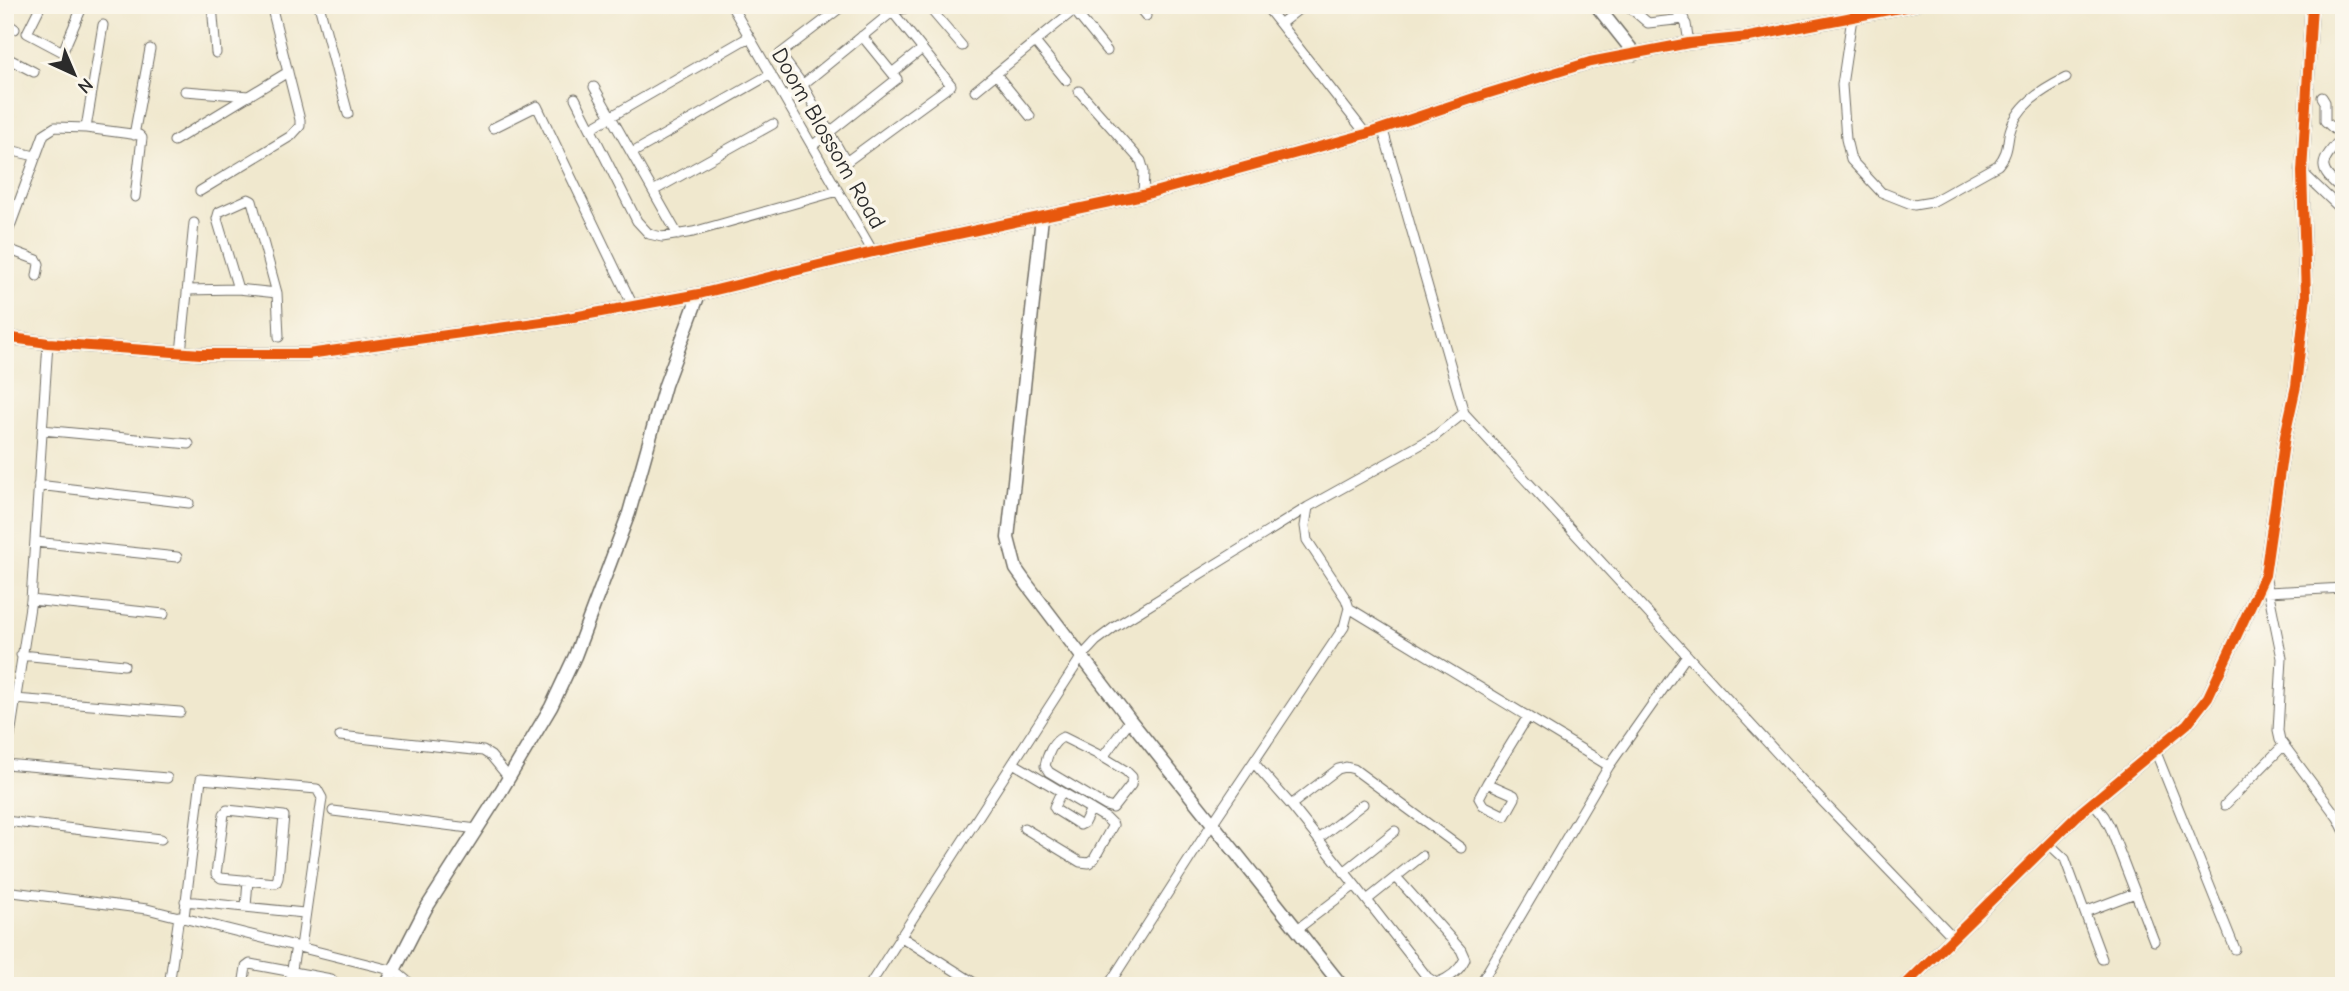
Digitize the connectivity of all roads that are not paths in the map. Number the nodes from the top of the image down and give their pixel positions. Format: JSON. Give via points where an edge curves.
{"nodes":[{"id":1,"x":41,"y":5,"type":"edge"},
{"id":2,"x":83,"y":5,"type":"edge"},
{"id":3,"x":212,"y":5,"type":"edge"},
{"id":4,"x":271,"y":5,"type":"edge"},
{"id":5,"x":319,"y":5,"type":"edge"},
{"id":6,"x":732,"y":5,"type":"edge"},
{"id":7,"x":844,"y":5,"type":"edge"},
{"id":8,"x":913,"y":5,"type":"edge"},
{"id":9,"x":927,"y":5,"type":"edge"},
{"id":10,"x":1137,"y":5,"type":"edge"},
{"id":11,"x":1265,"y":5,"type":"edge"},
{"id":12,"x":1304,"y":5,"type":"edge"},
{"id":13,"x":1596,"y":5,"type":"edge"},
{"id":14,"x":1628,"y":5,"type":"edge"},
{"id":15,"x":1673,"y":5,"type":"edge"},
{"id":16,"x":1842,"y":5,"type":"edge"},
{"id":17,"x":1915,"y":5,"type":"edge"},
{"id":18,"x":2312,"y":5,"type":"edge"},
{"id":19,"x":890,"y":7,"type":"edge"},
{"id":20,"x":1077,"y":8,"type":"edge"},
{"id":21,"x":1146,"y":16,"type":"dead end"},
{"id":22,"x":1852,"y":18,"type":"junction"},
{"id":23,"x":1684,"y":19,"type":"junction"},
{"id":24,"x":5,"y":22,"type":"edge"},
{"id":25,"x":1280,"y":24,"type":"junction"},
{"id":26,"x":103,"y":25,"type":"dead end"},
{"id":27,"x":15,"y":29,"type":"dead end"},
{"id":28,"x":862,"y":36,"type":"junction"},
{"id":29,"x":749,"y":37,"type":"junction"},
{"id":30,"x":1035,"y":42,"type":"junction"},
{"id":31,"x":1689,"y":43,"type":"junction"},
{"id":32,"x":962,"y":46,"type":"dead end"},
{"id":33,"x":150,"y":48,"type":"dead end"},
{"id":34,"x":922,"y":49,"type":"junction"},
{"id":35,"x":1107,"y":51,"type":"dead end"},
{"id":36,"x":216,"y":53,"type":"dead end"},
{"id":37,"x":1634,"y":54,"type":"junction"},
{"id":38,"x":5,"y":57,"type":"edge"},
{"id":39,"x":34,"y":72,"type":"dead end"},
{"id":40,"x":288,"y":72,"type":"junction"},
{"id":41,"x":892,"y":73,"type":"junction"},
{"id":42,"x":771,"y":74,"type":"junction"},
{"id":43,"x":996,"y":74,"type":"junction"},
{"id":44,"x":2066,"y":78,"type":"dead end"},
{"id":45,"x":1066,"y":80,"type":"dead end"},
{"id":46,"x":802,"y":84,"type":"junction"},
{"id":47,"x":594,"y":88,"type":"dead end"},
{"id":48,"x":185,"y":91,"type":"dead end"},
{"id":49,"x":975,"y":91,"type":"dead end"},
{"id":50,"x":1079,"y":91,"type":"dead end"},
{"id":51,"x":248,"y":96,"type":"junction"},
{"id":52,"x":2322,"y":97,"type":"dead end"},
{"id":53,"x":575,"y":98,"type":"dead end"},
{"id":54,"x":785,"y":99,"type":"junction"},
{"id":55,"x":348,"y":114,"type":"dead end"},
{"id":56,"x":610,"y":116,"type":"junction"},
{"id":57,"x":1030,"y":116,"type":"dead end"},
{"id":58,"x":773,"y":124,"type":"dead end"},
{"id":59,"x":1382,"y":127,"type":"junction"},
{"id":60,"x":86,"y":128,"type":"junction"},
{"id":61,"x":492,"y":128,"type":"dead end"},
{"id":62,"x":592,"y":128,"type":"junction"},
{"id":63,"x":829,"y":132,"type":"junction"},
{"id":64,"x":1366,"y":134,"type":"junction"},
{"id":65,"x":134,"y":135,"type":"junction"},
{"id":66,"x":2343,"y":138,"type":"edge"},
{"id":67,"x":174,"y":141,"type":"dead end"},
{"id":68,"x":812,"y":145,"type":"junction"},
{"id":69,"x":5,"y":149,"type":"edge"},
{"id":70,"x":632,"y":153,"type":"junction"},
{"id":71,"x":35,"y":156,"type":"junction"},
{"id":72,"x":2324,"y":169,"type":"junction"},
{"id":73,"x":2306,"y":176,"type":"junction"},
{"id":74,"x":200,"y":191,"type":"dead end"},
{"id":75,"x":653,"y":191,"type":"junction"},
{"id":76,"x":838,"y":191,"type":"junction"},
{"id":77,"x":2344,"y":191,"type":"edge"},
{"id":78,"x":1143,"y":195,"type":"junction"},
{"id":79,"x":135,"y":197,"type":"dead end"},
{"id":80,"x":2344,"y":212,"type":"edge"},
{"id":81,"x":9,"y":215,"type":"edge"},
{"id":82,"x":1042,"y":217,"type":"junction"},
{"id":83,"x":194,"y":223,"type":"dead end"},
{"id":84,"x":678,"y":234,"type":"junction"},
{"id":85,"x":5,"y":240,"type":"edge"},
{"id":86,"x":5,"y":248,"type":"edge"},
{"id":87,"x":873,"y":253,"type":"junction"},
{"id":88,"x":37,"y":276,"type":"dead end"},
{"id":89,"x":238,"y":289,"type":"junction"},
{"id":90,"x":187,"y":290,"type":"junction"},
{"id":91,"x":277,"y":293,"type":"junction"},
{"id":92,"x":699,"y":294,"type":"junction"},
{"id":93,"x":634,"y":306,"type":"junction"},
{"id":94,"x":5,"y":337,"type":"edge"},
{"id":95,"x":279,"y":337,"type":"dead end"},
{"id":96,"x":48,"y":344,"type":"junction"},
{"id":97,"x":181,"y":353,"type":"junction"},
{"id":98,"x":1464,"y":413,"type":"junction"},
{"id":99,"x":42,"y":430,"type":"junction"},
{"id":100,"x":189,"y":444,"type":"dead end"},
{"id":101,"x":38,"y":485,"type":"junction"},
{"id":102,"x":189,"y":503,"type":"dead end"},
{"id":103,"x":1308,"y":507,"type":"junction"},
{"id":104,"x":35,"y":542,"type":"junction"},
{"id":105,"x":177,"y":557,"type":"dead end"},
{"id":106,"x":2264,"y":575,"type":"junction"},
{"id":107,"x":2344,"y":588,"type":"edge"},
{"id":108,"x":2268,"y":592,"type":"junction"},
{"id":109,"x":31,"y":600,"type":"junction"},
{"id":110,"x":1349,"y":608,"type":"junction"},
{"id":111,"x":164,"y":614,"type":"dead end"},
{"id":112,"x":21,"y":655,"type":"junction"},
{"id":113,"x":1687,"y":655,"type":"junction"},
{"id":114,"x":1082,"y":656,"type":"junction"},
{"id":115,"x":124,"y":665,"type":"dead end"},
{"id":116,"x":15,"y":699,"type":"junction"},
{"id":117,"x":180,"y":712,"type":"dead end"},
{"id":118,"x":1527,"y":718,"type":"junction"},
{"id":119,"x":1129,"y":720,"type":"junction"},
{"id":120,"x":340,"y":736,"type":"dead end"},
{"id":121,"x":2283,"y":746,"type":"junction"},
{"id":122,"x":2155,"y":750,"type":"junction"},
{"id":123,"x":1103,"y":757,"type":"junction"},
{"id":124,"x":1013,"y":763,"type":"junction"},
{"id":125,"x":1254,"y":763,"type":"junction"},
{"id":126,"x":5,"y":766,"type":"edge"},
{"id":127,"x":1609,"y":766,"type":"junction"},
{"id":128,"x":167,"y":778,"type":"dead end"},
{"id":129,"x":509,"y":778,"type":"junction"},
{"id":130,"x":1486,"y":783,"type":"dead end"},
{"id":131,"x":1061,"y":792,"type":"junction"},
{"id":132,"x":2093,"y":802,"type":"junction"},
{"id":133,"x":1363,"y":804,"type":"dead end"},
{"id":134,"x":1292,"y":805,"type":"junction"},
{"id":135,"x":2225,"y":805,"type":"dead end"},
{"id":136,"x":1091,"y":809,"type":"junction"},
{"id":137,"x":332,"y":811,"type":"dead end"},
{"id":138,"x":5,"y":821,"type":"edge"},
{"id":139,"x":1212,"y":824,"type":"junction"},
{"id":140,"x":1024,"y":828,"type":"dead end"},
{"id":141,"x":477,"y":829,"type":"junction"},
{"id":142,"x":2344,"y":830,"type":"edge"},
{"id":143,"x":1395,"y":831,"type":"dead end"},
{"id":144,"x":162,"y":839,"type":"dead end"},
{"id":145,"x":1318,"y":839,"type":"junction"},
{"id":146,"x":2049,"y":844,"type":"junction"},
{"id":147,"x":1461,"y":848,"type":"dead end"},
{"id":148,"x":1422,"y":856,"type":"dead end"},
{"id":149,"x":1344,"y":872,"type":"junction"},
{"id":150,"x":1397,"y":878,"type":"junction"},
{"id":151,"x":248,"y":880,"type":"junction"},
{"id":152,"x":1355,"y":885,"type":"junction"},
{"id":153,"x":5,"y":891,"type":"edge"},
{"id":154,"x":2135,"y":893,"type":"junction"},
{"id":155,"x":186,"y":901,"type":"junction"},
{"id":156,"x":1367,"y":901,"type":"junction"},
{"id":157,"x":246,"y":907,"type":"junction"},
{"id":158,"x":2085,"y":912,"type":"junction"},
{"id":159,"x":304,"y":914,"type":"junction"},
{"id":160,"x":181,"y":917,"type":"junction"},
{"id":161,"x":1296,"y":930,"type":"junction"},
{"id":162,"x":900,"y":936,"type":"junction"},
{"id":163,"x":1953,"y":937,"type":"junction"},
{"id":164,"x":2154,"y":941,"type":"dead end"},
{"id":165,"x":299,"y":947,"type":"junction"},
{"id":166,"x":2235,"y":948,"type":"dead end"},
{"id":167,"x":2102,"y":959,"type":"dead end"},
{"id":168,"x":291,"y":971,"type":"junction"},
{"id":169,"x":395,"y":971,"type":"junction"},
{"id":170,"x":169,"y":986,"type":"edge"},
{"id":171,"x":243,"y":986,"type":"edge"},
{"id":172,"x":289,"y":986,"type":"edge"},
{"id":173,"x":333,"y":986,"type":"edge"},
{"id":174,"x":386,"y":986,"type":"edge"},
{"id":175,"x":414,"y":986,"type":"edge"},
{"id":176,"x":869,"y":986,"type":"edge"},
{"id":177,"x":978,"y":986,"type":"edge"},
{"id":178,"x":1108,"y":986,"type":"edge"},
{"id":179,"x":1342,"y":986,"type":"edge"},
{"id":180,"x":1479,"y":986,"type":"edge"},
{"id":181,"x":1904,"y":986,"type":"edge"}],
"edges":[{"from":1,"to":2,"type":"street","via":[[27,33],[61,51]]},
{"from":3,"to":36,"type":"street"},
{"from":4,"to":40,"type":"street"},
{"from":5,"to":55,"type":"street"},
{"from":6,"to":29,"type":"street","name":"Doom Blossom Road"},
{"from":7,"to":46,"type":"street","via":[[780,54]]},
{"from":8,"to":19,"type":"street"},
{"from":9,"to":32,"type":"street"},
{"from":10,"to":21,"type":"street"},
{"from":11,"to":25,"type":"street"},
{"from":12,"to":25,"type":"street"},
{"from":13,"to":37,"type":"street"},
{"from":14,"to":23,"type":"street","via":[[1648,23]]},
{"from":15,"to":23,"type":"street"},
{"from":16,"to":22,"type":"street"},
{"from":17,"to":22,"type":"street"},
{"from":18,"to":73,"type":"street"},
{"from":19,"to":28,"type":"street"},
{"from":19,"to":34,"type":"street"},
{"from":20,"to":30,"type":"street"},
{"from":20,"to":35,"type":"street"},
{"from":22,"to":31,"type":"street"},
{"from":22,"to":44,"type":"street","via":[[1842,85],[1848,151],[1881,192],[1909,204],[1933,202],[1998,165],[2006,156],[2014,122],[2024,107]]},
{"from":23,"to":31,"type":"street"},
{"from":24,"to":27,"type":"street"},
{"from":25,"to":64,"type":"street"},
{"from":26,"to":60,"type":"street"},
{"from":28,"to":41,"type":"street"},
{"from":28,"to":46,"type":"street"},
{"from":29,"to":42,"type":"street","name":"Doom Blossom Road"},
{"from":29,"to":56,"type":"street"},
{"from":30,"to":43,"type":"street"},
{"from":30,"to":45,"type":"street"},
{"from":31,"to":37,"type":"street"},
{"from":33,"to":65,"type":"street"},
{"from":34,"to":41,"type":"street"},
{"from":34,"to":63,"type":"street","via":[[951,85],[846,162]]},
{"from":37,"to":59,"type":"street","via":[[1590,62]]},
{"from":38,"to":39,"type":"street"},
{"from":40,"to":51,"type":"street"},
{"from":40,"to":74,"type":"street","via":[[300,120],[297,130]]},
{"from":41,"to":63,"type":"street","via":[[897,79]]},
{"from":42,"to":54,"type":"street","name":"Doom Blossom Road"},
{"from":42,"to":70,"type":"street"},
{"from":43,"to":49,"type":"street"},
{"from":43,"to":57,"type":"street"},
{"from":46,"to":54,"type":"street"},
{"from":46,"to":63,"type":"street"},
{"from":47,"to":56,"type":"street"},
{"from":48,"to":51,"type":"street"},
{"from":50,"to":78,"type":"street","via":[[1141,161]]},
{"from":51,"to":67,"type":"street"},
{"from":52,"to":66,"type":"street","via":[[2325,121]]},
{"from":53,"to":62,"type":"street"},
{"from":54,"to":68,"type":"street","name":"Doom Blossom Road"},
{"from":56,"to":62,"type":"street"},
{"from":56,"to":70,"type":"street"},
{"from":58,"to":75,"type":"street"},
{"from":59,"to":64,"type":"street"},
{"from":59,"to":98,"type":"street"},
{"from":60,"to":65,"type":"street"},
{"from":60,"to":71,"type":"street","via":[[49,130]]},
{"from":61,"to":93,"type":"street","via":[[537,106]]},
{"from":62,"to":84,"type":"street","via":[[637,220],[649,234]]},
{"from":63,"to":68,"type":"street"},
{"from":64,"to":78,"type":"street"},
{"from":65,"to":79,"type":"street","via":[[143,141]]},
{"from":66,"to":72,"type":"street","via":[[2324,162]]},
{"from":68,"to":76,"type":"street","name":"Doom Blossom Road"},
{"from":69,"to":71,"type":"street"},
{"from":70,"to":75,"type":"street"},
{"from":71,"to":81,"type":"street"},
{"from":72,"to":73,"type":"street"},
{"from":72,"to":77,"type":"street"},
{"from":73,"to":80,"type":"street"},
{"from":73,"to":106,"type":"street","via":[[2302,346]]},
{"from":75,"to":84,"type":"street"},
{"from":76,"to":84,"type":"street"},
{"from":76,"to":87,"type":"street","name":"Doom Blossom Road"},
{"from":78,"to":82,"type":"street"},
{"from":81,"to":85,"type":"street"},
{"from":82,"to":87,"type":"street"},
{"from":82,"to":114,"type":"street","via":[[1008,538],[1016,569]]},
{"from":83,"to":90,"type":"street"},
{"from":86,"to":88,"type":"street","via":[[37,260]]},
{"from":87,"to":92,"type":"street"},
{"from":89,"to":90,"type":"street"},
{"from":89,"to":91,"type":"street"},
{"from":89,"to":91,"type":"street","via":[[218,219],[219,212],[248,199],[253,201]]},
{"from":90,"to":97,"type":"street"},
{"from":91,"to":95,"type":"street"},
{"from":92,"to":93,"type":"street"},
{"from":92,"to":129,"type":"street","via":[[665,385],[629,513],[575,656]]},
{"from":93,"to":97,"type":"street","via":[[308,354]]},
{"from":94,"to":96,"type":"street"},
{"from":96,"to":97,"type":"street"},
{"from":96,"to":99,"type":"street"},
{"from":98,"to":103,"type":"street","via":[[1434,437]]},
{"from":98,"to":113,"type":"street"},
{"from":99,"to":100,"type":"street"},
{"from":99,"to":101,"type":"street"},
{"from":101,"to":102,"type":"street"},
{"from":101,"to":104,"type":"street"},
{"from":103,"to":110,"type":"street","via":[[1307,540]]},
{"from":103,"to":114,"type":"street","via":[[1116,626]]},
{"from":104,"to":105,"type":"street"},
{"from":104,"to":109,"type":"street"},
{"from":106,"to":108,"type":"street"},
{"from":106,"to":122,"type":"street","via":[[2208,697],[2187,724]]},
{"from":107,"to":108,"type":"street"},
{"from":108,"to":121,"type":"street","via":[[2281,658],[2278,731]]},
{"from":109,"to":111,"type":"street"},
{"from":109,"to":112,"type":"street"},
{"from":110,"to":118,"type":"street"},
{"from":110,"to":125,"type":"street","via":[[1344,627]]},
{"from":112,"to":115,"type":"street"},
{"from":112,"to":116,"type":"street"},
{"from":113,"to":127,"type":"street"},
{"from":113,"to":163,"type":"street"},
{"from":114,"to":119,"type":"street"},
{"from":114,"to":124,"type":"street"},
{"from":116,"to":117,"type":"street"},
{"from":116,"to":126,"type":"street"},
{"from":118,"to":127,"type":"street"},
{"from":118,"to":130,"type":"street"},
{"from":119,"to":123,"type":"street"},
{"from":119,"to":139,"type":"street"},
{"from":120,"to":129,"type":"street","via":[[482,751]]},
{"from":121,"to":135,"type":"street"},
{"from":121,"to":142,"type":"street"},
{"from":122,"to":132,"type":"street"},
{"from":122,"to":166,"type":"street"},
{"from":123,"to":123,"type":"street","via":[[1132,777],[1113,808],[1049,772],[1045,765],[1063,737]]},
{"from":124,"to":131,"type":"street"},
{"from":124,"to":162,"type":"street"},
{"from":125,"to":134,"type":"street"},
{"from":125,"to":139,"type":"street"},
{"from":126,"to":128,"type":"street"},
{"from":127,"to":180,"type":"street"},
{"from":129,"to":141,"type":"street"},
{"from":131,"to":136,"type":"street"},
{"from":131,"to":136,"type":"street","via":[[1055,810],[1080,825]]},
{"from":132,"to":146,"type":"street"},
{"from":132,"to":154,"type":"street","via":[[2110,827]]},
{"from":133,"to":145,"type":"street"},
{"from":134,"to":145,"type":"street"},
{"from":134,"to":147,"type":"street","via":[[1346,766]]},
{"from":136,"to":140,"type":"street","via":[[1113,825],[1089,863]]},
{"from":137,"to":141,"type":"street"},
{"from":138,"to":144,"type":"street"},
{"from":139,"to":161,"type":"street"},
{"from":139,"to":178,"type":"street"},
{"from":141,"to":169,"type":"street","via":[[425,910]]},
{"from":143,"to":149,"type":"street"},
{"from":145,"to":149,"type":"street"},
{"from":146,"to":158,"type":"street","via":[[2065,859]]},
{"from":146,"to":163,"type":"street"},
{"from":148,"to":150,"type":"street"},
{"from":149,"to":152,"type":"street"},
{"from":150,"to":156,"type":"street"},
{"from":150,"to":156,"type":"street","via":[[1461,950],[1465,959],[1461,967],[1446,980],[1436,983],[1427,976]]},
{"from":151,"to":151,"type":"street","via":[[216,874],[226,811],[281,815],[285,822],[278,881]]},
{"from":151,"to":157,"type":"street"},
{"from":152,"to":156,"type":"street"},
{"from":152,"to":161,"type":"street"},
{"from":153,"to":160,"type":"street"},
{"from":154,"to":158,"type":"street"},
{"from":154,"to":164,"type":"street"},
{"from":155,"to":157,"type":"street"},
{"from":155,"to":159,"type":"street","via":[[201,779],[307,787],[317,789],[321,799]]},
{"from":155,"to":160,"type":"street"},
{"from":157,"to":159,"type":"street"},
{"from":158,"to":167,"type":"street"},
{"from":159,"to":165,"type":"street"},
{"from":160,"to":165,"type":"street"},
{"from":160,"to":170,"type":"street"},
{"from":161,"to":179,"type":"street"},
{"from":162,"to":176,"type":"street"},
{"from":162,"to":177,"type":"street"},
{"from":163,"to":181,"type":"street"},
{"from":165,"to":168,"type":"street"},
{"from":165,"to":169,"type":"street"},
{"from":168,"to":171,"type":"street","via":[[248,964]]},
{"from":168,"to":172,"type":"street"},
{"from":168,"to":173,"type":"street","via":[[331,979]]},
{"from":169,"to":174,"type":"street"},
{"from":169,"to":175,"type":"street"}]}
